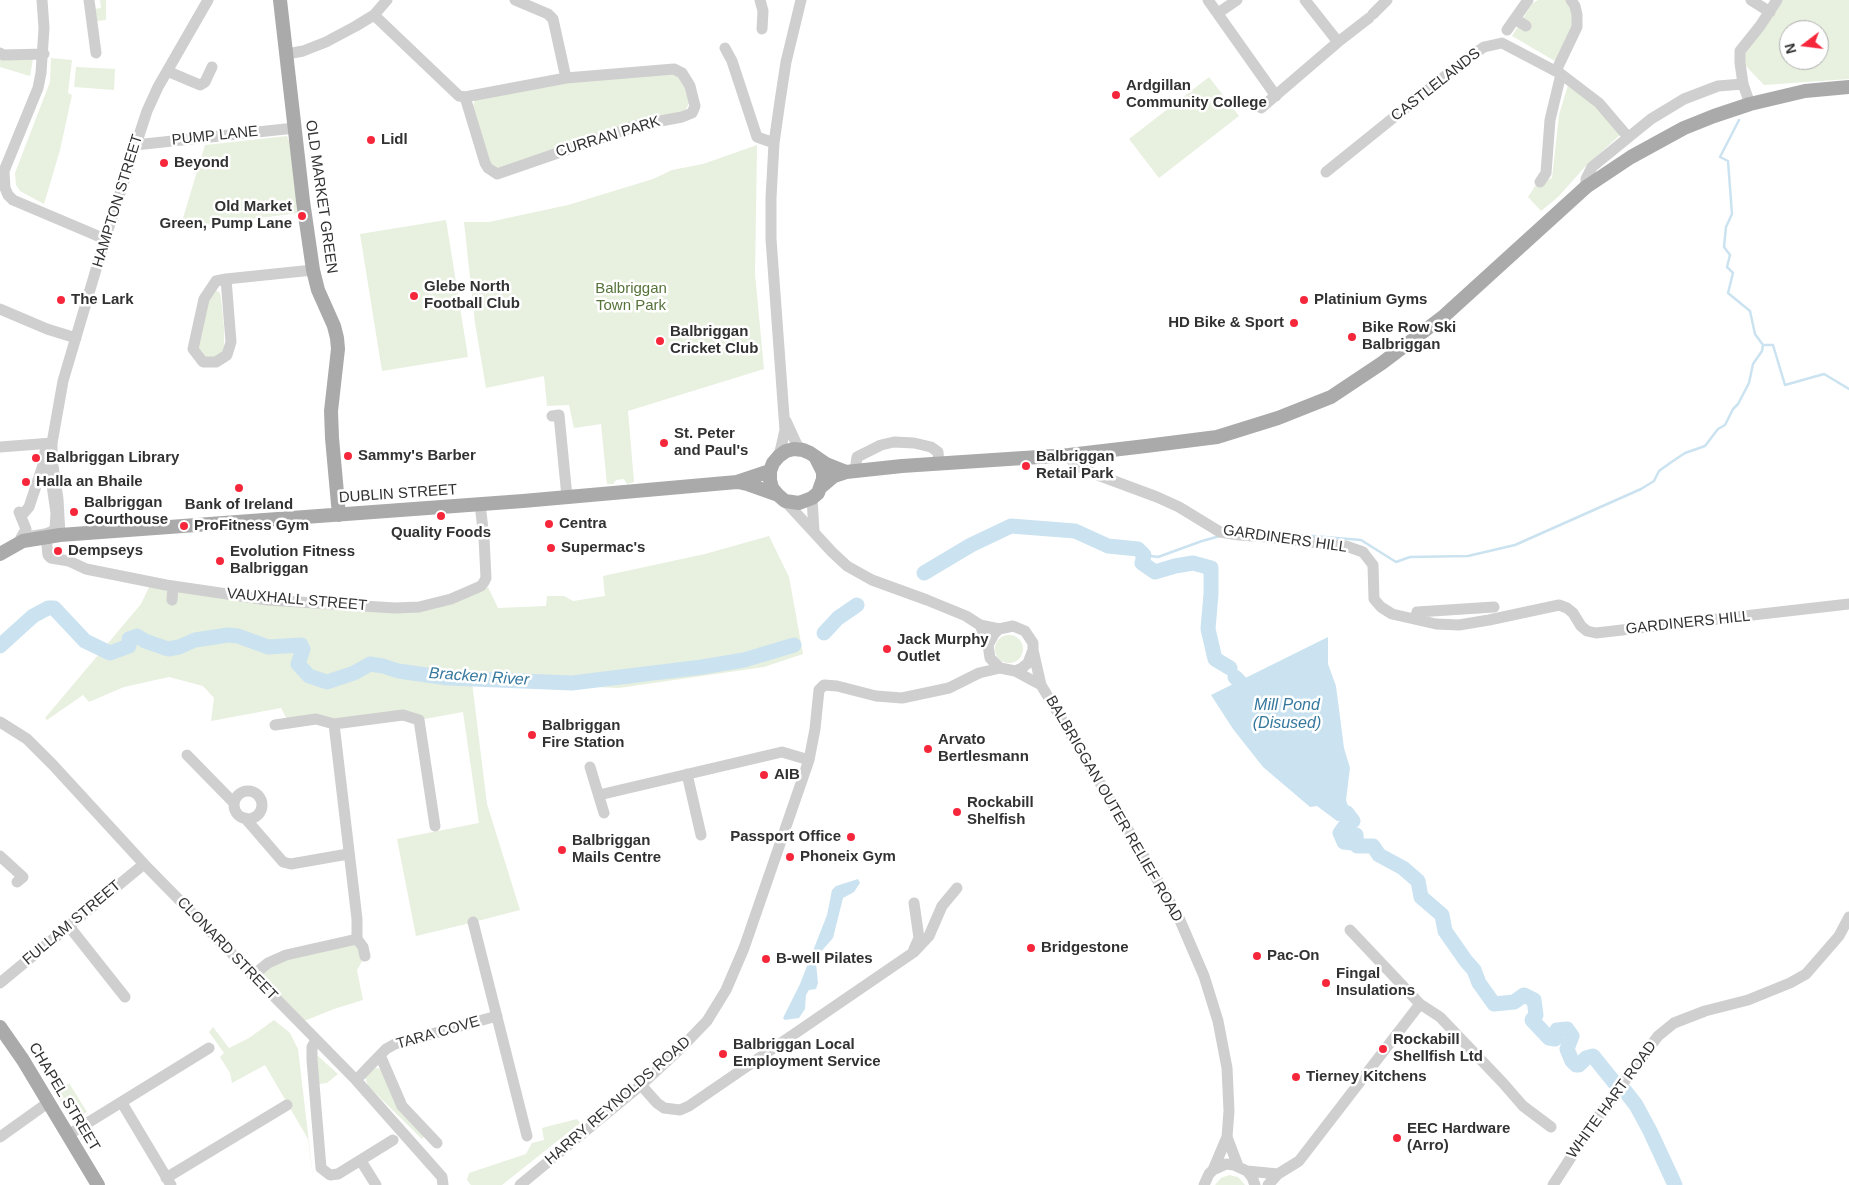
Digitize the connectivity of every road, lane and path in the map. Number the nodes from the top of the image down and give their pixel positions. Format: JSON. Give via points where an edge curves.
{"nodes":[{"id":1,"x":42,"y":0,"type":"edge"},
{"id":2,"x":89,"y":0,"type":"edge"},
{"id":3,"x":208,"y":0,"type":"edge"},
{"id":4,"x":280,"y":0,"type":"edge"},
{"id":5,"x":387,"y":0,"type":"edge"},
{"id":6,"x":515,"y":0,"type":"edge"},
{"id":7,"x":760,"y":0,"type":"edge"},
{"id":8,"x":801,"y":0,"type":"edge"},
{"id":9,"x":1208,"y":0,"type":"edge"},
{"id":10,"x":1237,"y":0,"type":"edge"},
{"id":11,"x":1305,"y":0,"type":"edge"},
{"id":12,"x":1387,"y":0,"type":"edge"},
{"id":13,"x":1528,"y":0,"type":"edge"},
{"id":14,"x":1571,"y":0,"type":"edge"},
{"id":15,"x":1751,"y":0,"type":"edge"},
{"id":16,"x":1777,"y":0,"type":"edge"},
{"id":17,"x":1770,"y":12,"type":"junction"},
{"id":18,"x":1218,"y":14,"type":"junction"},
{"id":19,"x":374,"y":15,"type":"junction"},
{"id":20,"x":1515,"y":19,"type":"junction"},
{"id":21,"x":1526,"y":26,"type":"dead end"},
{"id":22,"x":762,"y":29,"type":"dead end"},
{"id":23,"x":1507,"y":30,"type":"dead end"},
{"id":24,"x":1338,"y":42,"type":"junction"},
{"id":25,"x":725,"y":48,"type":"dead end"},
{"id":26,"x":0,"y":53,"type":"edge"},
{"id":27,"x":96,"y":53,"type":"dead end"},
{"id":28,"x":44,"y":54,"type":"junction"},
{"id":29,"x":287,"y":54,"type":"junction"},
{"id":30,"x":212,"y":67,"type":"dead end"},
{"id":31,"x":167,"y":71,"type":"junction"},
{"id":32,"x":1558,"y":72,"type":"junction"},
{"id":33,"x":566,"y":78,"type":"junction"},
{"id":34,"x":1743,"y":84,"type":"junction"},
{"id":35,"x":1849,"y":87,"type":"edge"},
{"id":36,"x":1276,"y":96,"type":"junction"},
{"id":37,"x":465,"y":97,"type":"junction"},
{"id":38,"x":1750,"y":104,"type":"junction"},
{"id":39,"x":1261,"y":108,"type":"dead end"},
{"id":40,"x":295,"y":128,"type":"junction"},
{"id":41,"x":1628,"y":137,"type":"junction"},
{"id":42,"x":774,"y":143,"type":"junction"},
{"id":43,"x":135,"y":145,"type":"junction"},
{"id":44,"x":1326,"y":172,"type":"dead end"},
{"id":45,"x":1547,"y":178,"type":"dead end"},
{"id":46,"x":1586,"y":187,"type":"junction"},
{"id":47,"x":105,"y":239,"type":"junction"},
{"id":48,"x":313,"y":270,"type":"junction"},
{"id":49,"x":226,"y":279,"type":"junction"},
{"id":50,"x":0,"y":309,"type":"edge"},
{"id":51,"x":76,"y":338,"type":"junction"},
{"id":52,"x":552,"y":416,"type":"dead end"},
{"id":53,"x":784,"y":418,"type":"junction"},
{"id":54,"x":52,"y":443,"type":"junction"},
{"id":55,"x":0,"y":447,"type":"edge"},
{"id":56,"x":803,"y":450,"type":"junction"},
{"id":57,"x":1069,"y":455,"type":"junction"},
{"id":58,"x":779,"y":456,"type":"junction"},
{"id":59,"x":816,"y":458,"type":"junction"},
{"id":60,"x":938,"y":464,"type":"junction"},
{"id":61,"x":770,"y":471,"type":"junction"},
{"id":62,"x":851,"y":471,"type":"junction"},
{"id":63,"x":737,"y":482,"type":"junction"},
{"id":64,"x":821,"y":487,"type":"junction"},
{"id":65,"x":567,"y":497,"type":"junction"},
{"id":66,"x":781,"y":498,"type":"junction"},
{"id":67,"x":812,"y":498,"type":"junction"},
{"id":68,"x":480,"y":504,"type":"junction"},
{"id":69,"x":339,"y":515,"type":"junction"},
{"id":70,"x":814,"y":531,"type":"junction"},
{"id":71,"x":60,"y":535,"type":"junction"},
{"id":72,"x":46,"y":537,"type":"junction"},
{"id":73,"x":21,"y":538,"type":"joint"},
{"id":74,"x":0,"y":554,"type":"edge"},
{"id":75,"x":173,"y":586,"type":"junction"},
{"id":76,"x":172,"y":600,"type":"dead end"},
{"id":77,"x":1849,"y":604,"type":"edge"},
{"id":78,"x":1494,"y":607,"type":"dead end"},
{"id":79,"x":1415,"y":620,"type":"junction"},
{"id":80,"x":980,"y":625,"type":"junction"},
{"id":81,"x":999,"y":629,"type":"junction"},
{"id":82,"x":988,"y":649,"type":"junction"},
{"id":83,"x":1033,"y":650,"type":"junction"},
{"id":84,"x":1000,"y":668,"type":"junction"},
{"id":85,"x":1015,"y":671,"type":"junction"},
{"id":86,"x":979,"y":673,"type":"junction"},
{"id":87,"x":1041,"y":686,"type":"junction"},
{"id":88,"x":0,"y":722,"type":"edge"},
{"id":89,"x":334,"y":724,"type":"junction"},
{"id":90,"x":275,"y":725,"type":"dead end"},
{"id":91,"x":187,"y":755,"type":"dead end"},
{"id":92,"x":809,"y":760,"type":"junction"},
{"id":93,"x":590,"y":767,"type":"dead end"},
{"id":94,"x":687,"y":774,"type":"junction"},
{"id":95,"x":599,"y":795,"type":"junction"},
{"id":96,"x":234,"y":803,"type":"junction"},
{"id":97,"x":604,"y":813,"type":"dead end"},
{"id":98,"x":245,"y":818,"type":"junction"},
{"id":99,"x":436,"y":826,"type":"dead end"},
{"id":100,"x":701,"y":835,"type":"dead end"},
{"id":101,"x":348,"y":854,"type":"junction"},
{"id":102,"x":0,"y":856,"type":"edge"},
{"id":103,"x":144,"y":864,"type":"junction"},
{"id":104,"x":17,"y":882,"type":"dead end"},
{"id":105,"x":957,"y":888,"type":"dead end"},
{"id":106,"x":914,"y":903,"type":"dead end"},
{"id":107,"x":1849,"y":917,"type":"edge"},
{"id":108,"x":473,"y":922,"type":"dead end"},
{"id":109,"x":68,"y":925,"type":"junction"},
{"id":110,"x":1350,"y":930,"type":"dead end"},
{"id":111,"x":356,"y":939,"type":"junction"},
{"id":112,"x":912,"y":953,"type":"junction"},
{"id":113,"x":365,"y":956,"type":"dead end"},
{"id":114,"x":252,"y":976,"type":"junction"},
{"id":115,"x":0,"y":983,"type":"edge"},
{"id":116,"x":126,"y":997,"type":"dead end"},
{"id":117,"x":1420,"y":1004,"type":"junction"},
{"id":118,"x":498,"y":1016,"type":"junction"},
{"id":119,"x":0,"y":1026,"type":"edge"},
{"id":120,"x":316,"y":1040,"type":"junction"},
{"id":121,"x":209,"y":1048,"type":"dead end"},
{"id":122,"x":380,"y":1055,"type":"junction"},
{"id":123,"x":356,"y":1080,"type":"junction"},
{"id":124,"x":641,"y":1085,"type":"junction"},
{"id":125,"x":49,"y":1102,"type":"junction"},
{"id":126,"x":122,"y":1103,"type":"junction"},
{"id":127,"x":287,"y":1105,"type":"dead end"},
{"id":128,"x":1551,"y":1127,"type":"dead end"},
{"id":129,"x":68,"y":1135,"type":"junction"},
{"id":130,"x":528,"y":1136,"type":"dead end"},
{"id":131,"x":0,"y":1137,"type":"edge"},
{"id":132,"x":1227,"y":1137,"type":"junction"},
{"id":133,"x":393,"y":1140,"type":"dead end"},
{"id":134,"x":438,"y":1143,"type":"dead end"},
{"id":135,"x":360,"y":1161,"type":"junction"},
{"id":136,"x":1243,"y":1169,"type":"junction"},
{"id":137,"x":1213,"y":1170,"type":"junction"},
{"id":138,"x":1278,"y":1174,"type":"junction"},
{"id":139,"x":168,"y":1181,"type":"edge"},
{"id":140,"x":1203,"y":1183,"type":"edge"},
{"id":141,"x":98,"y":1185,"type":"edge"},
{"id":142,"x":376,"y":1185,"type":"edge"},
{"id":143,"x":443,"y":1185,"type":"edge"},
{"id":144,"x":520,"y":1185,"type":"edge"},
{"id":145,"x":1255,"y":1185,"type":"edge"},
{"id":146,"x":1268,"y":1185,"type":"edge"},
{"id":147,"x":1553,"y":1185,"type":"edge"}],
"edges":[{"from":1,"to":28,"type":"street"},
{"from":2,"to":27,"type":"street"},
{"from":3,"to":31,"type":"street","name":"HAMPTON STREET"},
{"from":4,"to":29,"type":"main road","name":"OLD MARKET GREEN"},
{"from":5,"to":19,"type":"street"},
{"from":6,"to":33,"type":"street","via":[[548,14],[553,20]]},
{"from":7,"to":22,"type":"street","via":[[764,11]]},
{"from":8,"to":42,"type":"street","via":[[786,62]]},
{"from":9,"to":18,"type":"street"},
{"from":10,"to":18,"type":"street"},
{"from":11,"to":24,"type":"street"},
{"from":12,"to":24,"type":"street"},
{"from":13,"to":20,"type":"street"},
{"from":14,"to":32,"type":"street","via":[[1578,15],[1577,27]]},
{"from":15,"to":17,"type":"street"},
{"from":16,"to":17,"type":"street"},
{"from":17,"to":34,"type":"street","via":[[1740,51]]},
{"from":18,"to":36,"type":"street"},
{"from":19,"to":29,"type":"street","via":[[326,42]]},
{"from":19,"to":37,"type":"street","via":[[459,96]]},
{"from":20,"to":21,"type":"street"},
{"from":20,"to":23,"type":"street"},
{"from":24,"to":36,"type":"street"},
{"from":25,"to":42,"type":"street","via":[[757,137]]},
{"from":26,"to":28,"type":"street"},
{"from":28,"to":47,"type":"street","via":[[38,88],[4,172],[5,188],[13,200]]},
{"from":29,"to":40,"type":"main road","name":"OLD MARKET GREEN"},
{"from":30,"to":31,"type":"street","via":[[200,86]]},
{"from":31,"to":43,"type":"street","name":"HAMPTON STREET"},
{"from":32,"to":41,"type":"street","name":"CASTLELANDS","via":[[1599,103]]},
{"from":32,"to":44,"type":"street","name":"CASTLELANDS","via":[[1502,43],[1484,47]]},
{"from":32,"to":45,"type":"street","via":[[1550,120]]},
{"from":33,"to":37,"type":"street","name":"CURRAN PARK"},
{"from":33,"to":37,"type":"street","name":"CURRAN PARK","via":[[674,69],[682,73],[690,86],[695,106],[692,113],[682,117],[639,126],[497,174],[485,164]]},
{"from":34,"to":38,"type":"street"},
{"from":34,"to":41,"type":"street","via":[[1718,86],[1684,100]]},
{"from":35,"to":38,"type":"main road","via":[[1805,91]]},
{"from":36,"to":39,"type":"street"},
{"from":38,"to":46,"type":"main road","via":[[1714,116],[1657,142]]},
{"from":40,"to":43,"type":"street","name":"PUMP LANE"},
{"from":40,"to":48,"type":"main road","name":"OLD MARKET GREEN"},
{"from":41,"to":46,"type":"street","via":[[1592,167]]},
{"from":42,"to":53,"type":"street","via":[[771,239]]},
{"from":43,"to":47,"type":"street","name":"HAMPTON STREET"},
{"from":46,"to":57,"type":"main road","via":[[1444,316],[1382,364],[1331,397],[1217,437]]},
{"from":47,"to":51,"type":"street","name":"HAMPTON STREET"},
{"from":48,"to":49,"type":"street"},
{"from":48,"to":69,"type":"main road","name":"OLD MARKET GREEN","via":[[334,326],[338,349],[331,411]]},
{"from":49,"to":49,"type":"street","via":[[216,281],[204,299],[193,348],[203,362],[216,362],[227,355],[231,342]]},
{"from":50,"to":51,"type":"street"},
{"from":51,"to":54,"type":"street","name":"HAMPTON STREET","via":[[63,381]]},
{"from":52,"to":65,"type":"street","via":[[559,415]]},
{"from":53,"to":56,"type":"street"},
{"from":53,"to":58,"type":"street"},
{"from":54,"to":55,"type":"street"},
{"from":54,"to":71,"type":"street","name":"HAMPTON STREET"},
{"from":56,"to":58,"type":"main road","via":[[786,451]]},
{"from":56,"to":59,"type":"main road"},
{"from":57,"to":60,"type":"main road"},
{"from":57,"to":79,"type":"street","name":"GARDINERS HILL","via":[[1074,464],[1087,471],[1164,500],[1223,533],[1337,545],[1363,552],[1373,565],[1372,589],[1380,607]]},
{"from":58,"to":61,"type":"main road"},
{"from":59,"to":62,"type":"main road"},
{"from":59,"to":64,"type":"main road","via":[[823,472]]},
{"from":60,"to":62,"type":"main road"},
{"from":60,"to":62,"type":"street","via":[[938,452],[932,448],[914,442],[894,442],[857,457]]},
{"from":61,"to":63,"type":"main road","name":"DUBLIN STREET"},
{"from":61,"to":66,"type":"main road","via":[[770,480]]},
{"from":62,"to":64,"type":"main road","via":[[834,476]]},
{"from":63,"to":65,"type":"main road","name":"DUBLIN STREET"},
{"from":63,"to":66,"type":"main road","name":"DUBLIN STREET"},
{"from":64,"to":67,"type":"main road"},
{"from":65,"to":68,"type":"main road","name":"DUBLIN STREET"},
{"from":66,"to":67,"type":"main road","via":[[799,503]]},
{"from":66,"to":70,"type":"street"},
{"from":67,"to":70,"type":"street"},
{"from":68,"to":69,"type":"main road","name":"DUBLIN STREET"},
{"from":68,"to":75,"type":"street","name":"VAUXHALL STREET","via":[[486,578],[481,586],[430,605],[395,608],[268,600]]},
{"from":69,"to":71,"type":"main road","name":"DUBLIN STREET"},
{"from":70,"to":80,"type":"street","via":[[847,566],[872,580],[958,613]]},
{"from":71,"to":72,"type":"main road","name":"DUBLIN STREET"},
{"from":72,"to":74,"type":"main road","name":"DUBLIN STREET","via":[[22,541]]},
{"from":72,"to":75,"type":"street","name":"VAUXHALL STREET","via":[[51,558],[86,569]]},
{"from":73,"to":73,"type":"street","via":[[55,529],[50,448],[46,449],[29,507],[23,514],[19,512],[26,529]]},
{"from":75,"to":76,"type":"street"},
{"from":77,"to":79,"type":"street","name":"GARDINERS HILL","via":[[1596,633],[1587,631],[1573,613],[1559,605],[1459,624]]},
{"from":78,"to":79,"type":"street","via":[[1417,612]]},
{"from":80,"to":81,"type":"street"},
{"from":80,"to":82,"type":"street"},
{"from":81,"to":82,"type":"street"},
{"from":81,"to":83,"type":"street","via":[[1020,628],[1030,637]]},
{"from":82,"to":84,"type":"street","via":[[994,664]]},
{"from":82,"to":86,"type":"street"},
{"from":83,"to":85,"type":"street","via":[[1028,663]]},
{"from":83,"to":87,"type":"street","name":"BALBRIGGAN OUTER RELIEF ROAD"},
{"from":84,"to":85,"type":"street"},
{"from":84,"to":86,"type":"street","name":"HARRY REYNOLDS ROAD"},
{"from":85,"to":87,"type":"street","name":"BALBRIGGAN OUTER RELIEF ROAD"},
{"from":86,"to":92,"type":"street","name":"HARRY REYNOLDS ROAD","via":[[949,688],[902,698],[824,685],[819,690]]},
{"from":87,"to":132,"type":"street","name":"BALBRIGGAN OUTER RELIEF ROAD","via":[[1142,850],[1179,918],[1204,976],[1218,1021],[1227,1068]]},
{"from":88,"to":103,"type":"street","name":"CLONARD STREET","via":[[27,739]]},
{"from":89,"to":90,"type":"street","via":[[316,719]]},
{"from":89,"to":99,"type":"street","via":[[403,715],[419,720]]},
{"from":89,"to":101,"type":"street"},
{"from":91,"to":96,"type":"street"},
{"from":92,"to":94,"type":"street","via":[[782,752]]},
{"from":92,"to":124,"type":"street","name":"HARRY REYNOLDS ROAD","via":[[744,948],[726,990],[707,1021]]},
{"from":93,"to":95,"type":"street"},
{"from":94,"to":95,"type":"street"},
{"from":94,"to":100,"type":"street"},
{"from":95,"to":97,"type":"street"},
{"from":96,"to":98,"type":"street","via":[[238,814]]},
{"from":96,"to":98,"type":"street","via":[[238,795],[247,791],[259,797],[262,806],[258,814]]},
{"from":98,"to":101,"type":"street","via":[[283,862],[291,864]]},
{"from":101,"to":111,"type":"street","via":[[357,919]]},
{"from":102,"to":104,"type":"street","via":[[23,877]]},
{"from":103,"to":109,"type":"street","name":"FULLAM STREET"},
{"from":103,"to":114,"type":"street","name":"CLONARD STREET"},
{"from":105,"to":112,"type":"street","via":[[942,906],[929,936]]},
{"from":106,"to":112,"type":"street","via":[[919,938]]},
{"from":107,"to":147,"type":"street","name":"WHITE HART ROAD","via":[[1839,936],[1806,974],[1748,1000],[1705,1010],[1674,1023],[1658,1036],[1592,1124]]},
{"from":108,"to":118,"type":"street","name":"TARA COVE"},
{"from":109,"to":115,"type":"street","name":"FULLAM STREET"},
{"from":109,"to":116,"type":"street"},
{"from":110,"to":117,"type":"street"},
{"from":111,"to":113,"type":"street"},
{"from":111,"to":114,"type":"street","via":[[286,955],[268,963]]},
{"from":112,"to":124,"type":"street","via":[[689,1106],[680,1110],[664,1108]]},
{"from":114,"to":120,"type":"street","name":"CLONARD STREET"},
{"from":117,"to":128,"type":"street","via":[[1440,1017],[1523,1106]]},
{"from":117,"to":138,"type":"street","via":[[1299,1161]]},
{"from":118,"to":122,"type":"street","name":"TARA COVE","via":[[395,1044]]},
{"from":118,"to":130,"type":"street","name":"TARA COVE"},
{"from":119,"to":125,"type":"main road","name":"CHAPEL STREET"},
{"from":120,"to":123,"type":"street","name":"CLONARD STREET"},
{"from":120,"to":135,"type":"street","via":[[312,1047],[312,1060],[321,1168],[326,1174],[334,1175]]},
{"from":121,"to":126,"type":"street"},
{"from":122,"to":123,"type":"street","name":"TARA COVE"},
{"from":122,"to":134,"type":"street","name":"TARA COVE","via":[[402,1106]]},
{"from":123,"to":143,"type":"street","name":"CLONARD STREET","via":[[442,1176]]},
{"from":124,"to":144,"type":"street","name":"HARRY REYNOLDS ROAD"},
{"from":125,"to":129,"type":"main road","name":"CHAPEL STREET"},
{"from":125,"to":131,"type":"street"},
{"from":126,"to":129,"type":"street"},
{"from":126,"to":139,"type":"street"},
{"from":127,"to":139,"type":"street","via":[[271,1109]]},
{"from":129,"to":141,"type":"main road","name":"CHAPEL STREET"},
{"from":132,"to":136,"type":"street","name":"BALBRIGGAN OUTER RELIEF ROAD"},
{"from":132,"to":137,"type":"street","name":"BALBRIGGAN OUTER RELIEF ROAD"},
{"from":133,"to":135,"type":"street"},
{"from":135,"to":142,"type":"street"},
{"from":136,"to":137,"type":"street","via":[[1226,1164]]},
{"from":136,"to":138,"type":"street"},
{"from":136,"to":145,"type":"street","name":"BALBRIGGAN OUTER RELIEF ROAD"},
{"from":137,"to":140,"type":"street","name":"BALBRIGGAN OUTER RELIEF ROAD"},
{"from":138,"to":146,"type":"street"}]}
